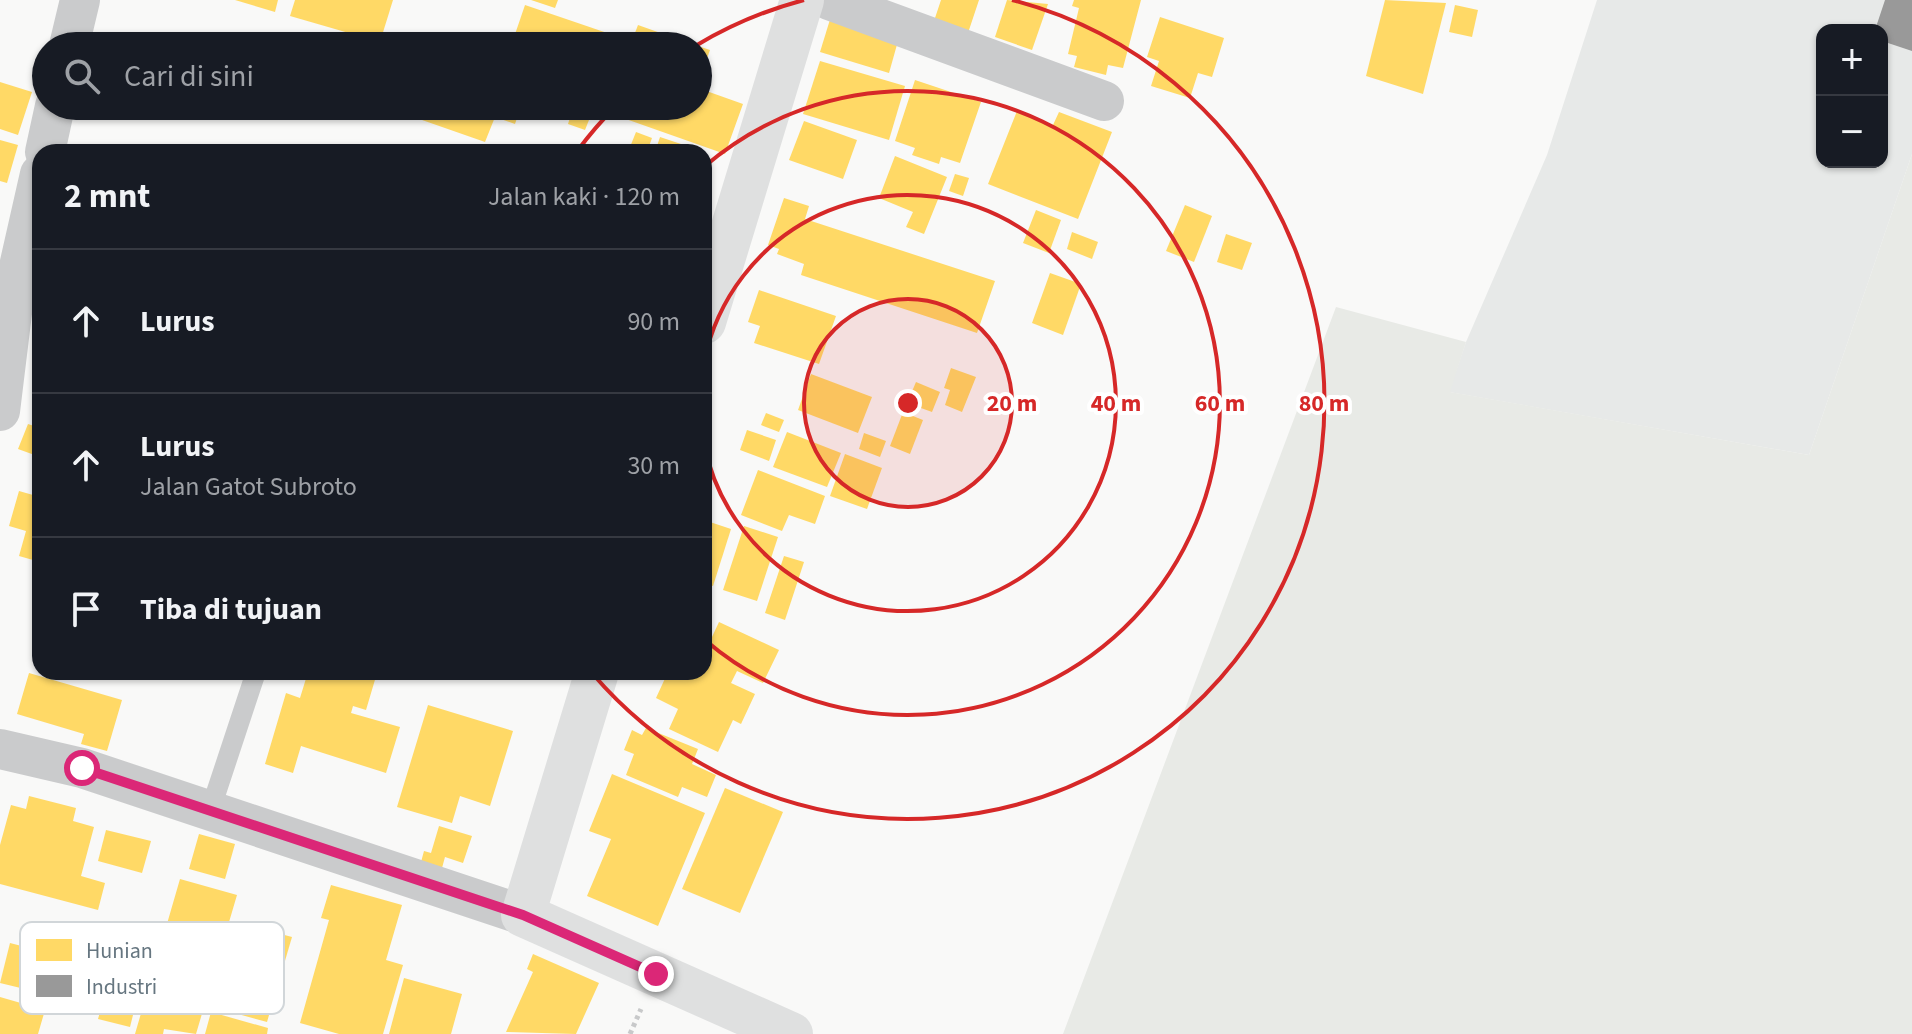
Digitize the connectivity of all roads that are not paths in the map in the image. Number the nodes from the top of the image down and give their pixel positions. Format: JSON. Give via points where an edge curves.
{"nodes":[{"id":1,"x":80,"y":0,"type":"edge"},
{"id":2,"x":802,"y":0,"type":"edge"},
{"id":3,"x":829,"y":0,"type":"edge"},
{"id":4,"x":72,"y":32,"type":"edge"},
{"id":5,"x":1104,"y":101,"type":"dead end"},
{"id":6,"x":52,"y":120,"type":"edge"},
{"id":7,"x":47,"y":144,"type":"edge"},
{"id":8,"x":32,"y":209,"type":"edge"},
{"id":9,"x":712,"y":296,"type":"edge"},
{"id":10,"x":0,"y":411,"type":"edge"},
{"id":11,"x":253,"y":680,"type":"edge"},
{"id":12,"x":595,"y":680,"type":"edge"},
{"id":13,"x":0,"y":749,"type":"edge"},
{"id":14,"x":210,"y":811,"type":"junction"},
{"id":15,"x":523,"y":915,"type":"junction"},
{"id":16,"x":791,"y":1034,"type":"edge"}],
"edges":[{"from":1,"to":4,"type":"street"},
{"from":2,"to":9,"type":"street"},
{"from":3,"to":5,"type":"street"},
{"from":6,"to":7,"type":"street"},
{"from":8,"to":10,"type":"street","via":[[16,280]]},
{"from":11,"to":14,"type":"lane"},
{"from":12,"to":15,"type":"street"},
{"from":13,"to":14,"type":"street","via":[[82,768]]},
{"from":14,"to":15,"type":"street"},
{"from":15,"to":16,"type":"street"}]}
